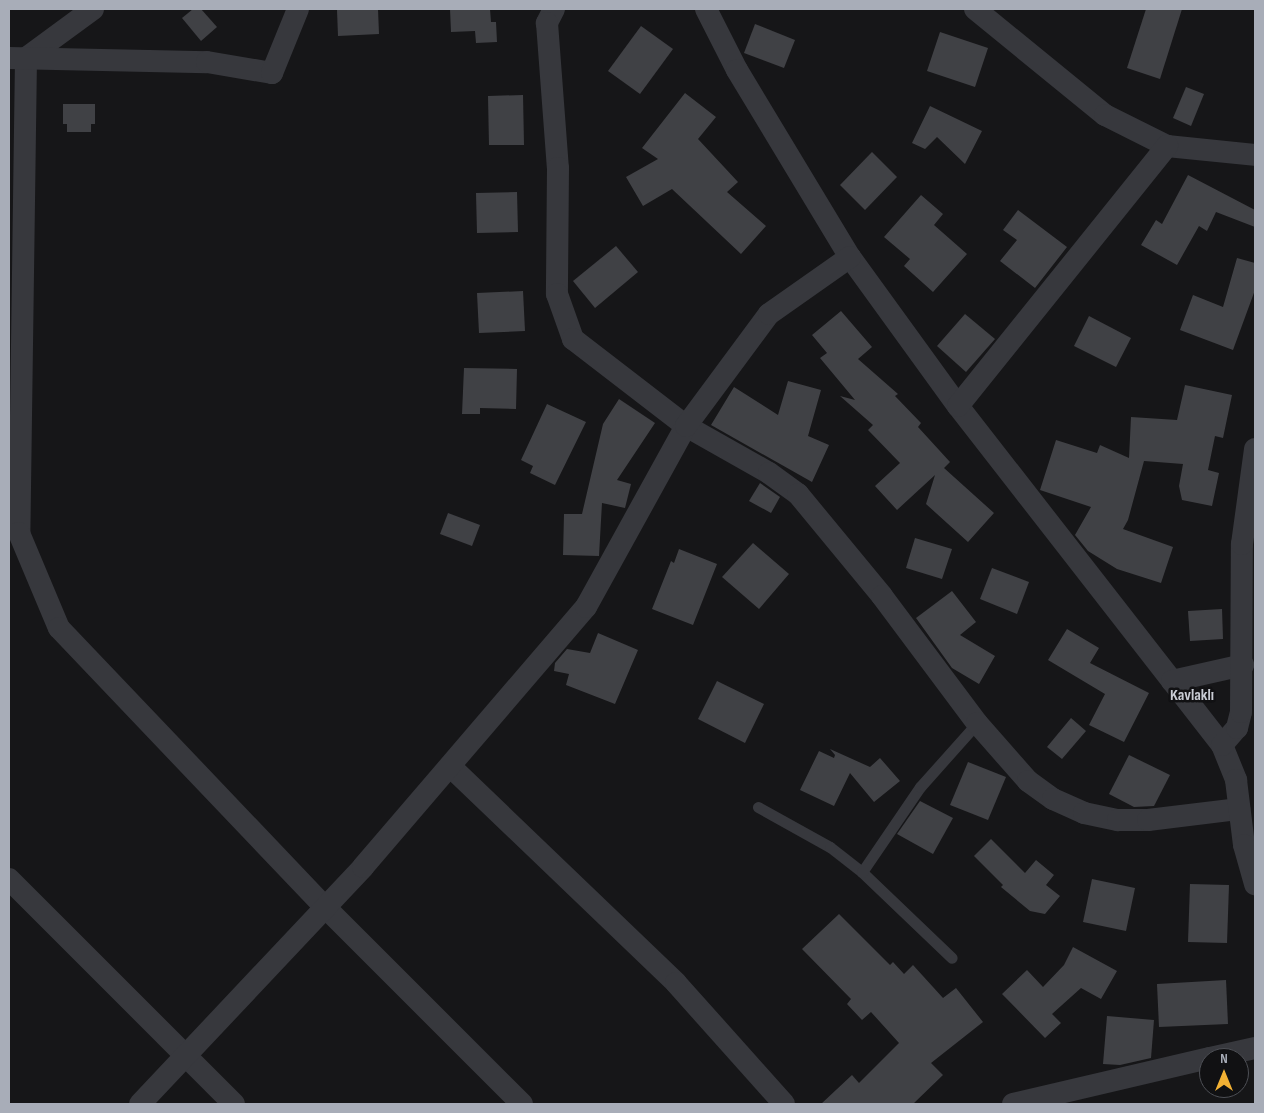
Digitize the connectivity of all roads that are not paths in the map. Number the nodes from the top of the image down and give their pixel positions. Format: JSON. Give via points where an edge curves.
{"nodes":[{"id":1,"x":93,"y":9,"type":"edge"},
{"id":2,"x":298,"y":9,"type":"edge"},
{"id":3,"x":554,"y":9,"type":"edge"},
{"id":4,"x":706,"y":9,"type":"edge"},
{"id":5,"x":975,"y":9,"type":"edge"},
{"id":6,"x":18,"y":58,"type":"edge"},
{"id":7,"x":1167,"y":146,"type":"junction"},
{"id":8,"x":1255,"y":155,"type":"edge"},
{"id":9,"x":17,"y":170,"type":"edge"},
{"id":10,"x":850,"y":257,"type":"junction"},
{"id":11,"x":958,"y":406,"type":"junction"},
{"id":12,"x":686,"y":426,"type":"junction"},
{"id":13,"x":1255,"y":449,"type":"edge"},
{"id":14,"x":1243,"y":665,"type":"junction"},
{"id":15,"x":1172,"y":681,"type":"junction"},
{"id":16,"x":977,"y":723,"type":"junction"},
{"id":17,"x":1222,"y":745,"type":"junction"},
{"id":18,"x":450,"y":766,"type":"junction"},
{"id":19,"x":1246,"y":780,"type":"edge"},
{"id":20,"x":758,"y":807,"type":"dead end"},
{"id":21,"x":1239,"y":809,"type":"junction"},
{"id":22,"x":862,"y":872,"type":"junction"},
{"id":23,"x":9,"y":879,"type":"edge"},
{"id":24,"x":1255,"y":884,"type":"edge"},
{"id":25,"x":326,"y":908,"type":"junction"},
{"id":26,"x":952,"y":958,"type":"dead end"},
{"id":27,"x":183,"y":1056,"type":"junction"},
{"id":28,"x":1199,"y":1060,"type":"edge"},
{"id":29,"x":140,"y":1104,"type":"edge"},
{"id":30,"x":234,"y":1104,"type":"edge"},
{"id":31,"x":522,"y":1104,"type":"edge"},
{"id":32,"x":784,"y":1104,"type":"edge"},
{"id":33,"x":1013,"y":1104,"type":"edge"}],
"edges":[{"from":1,"to":6,"type":"street"},
{"from":2,"to":6,"type":"street","via":[[272,73],[207,62]]},
{"from":3,"to":12,"type":"street","via":[[547,24],[558,159],[557,294],[573,338]]},
{"from":4,"to":10,"type":"street","via":[[737,70]]},
{"from":5,"to":7,"type":"street","via":[[1105,115]]},
{"from":6,"to":9,"type":"street"},
{"from":7,"to":8,"type":"street"},
{"from":7,"to":11,"type":"street"},
{"from":9,"to":25,"type":"street","via":[[19,533],[59,628]]},
{"from":10,"to":11,"type":"street"},
{"from":10,"to":12,"type":"street","via":[[769,314]]},
{"from":11,"to":15,"type":"street"},
{"from":12,"to":16,"type":"street","via":[[769,473],[798,494],[876,589]]},
{"from":12,"to":18,"type":"street","via":[[586,607]]},
{"from":13,"to":14,"type":"street","via":[[1242,544]]},
{"from":14,"to":15,"type":"street"},
{"from":14,"to":17,"type":"street","via":[[1237,728]]},
{"from":15,"to":17,"type":"street"},
{"from":16,"to":21,"type":"street","via":[[1028,781],[1053,799],[1084,813],[1118,820],[1148,820]]},
{"from":16,"to":22,"type":"lane","via":[[920,788]]},
{"from":17,"to":19,"type":"street"},
{"from":18,"to":25,"type":"street"},
{"from":18,"to":32,"type":"street","via":[[676,983]]},
{"from":19,"to":21,"type":"street"},
{"from":20,"to":22,"type":"lane","via":[[823,843]]},
{"from":21,"to":24,"type":"street","via":[[1244,845]]},
{"from":22,"to":26,"type":"lane"},
{"from":23,"to":27,"type":"street"},
{"from":25,"to":27,"type":"street"},
{"from":25,"to":31,"type":"street"},
{"from":27,"to":29,"type":"street"},
{"from":27,"to":30,"type":"street"},
{"from":28,"to":33,"type":"street"}]}
